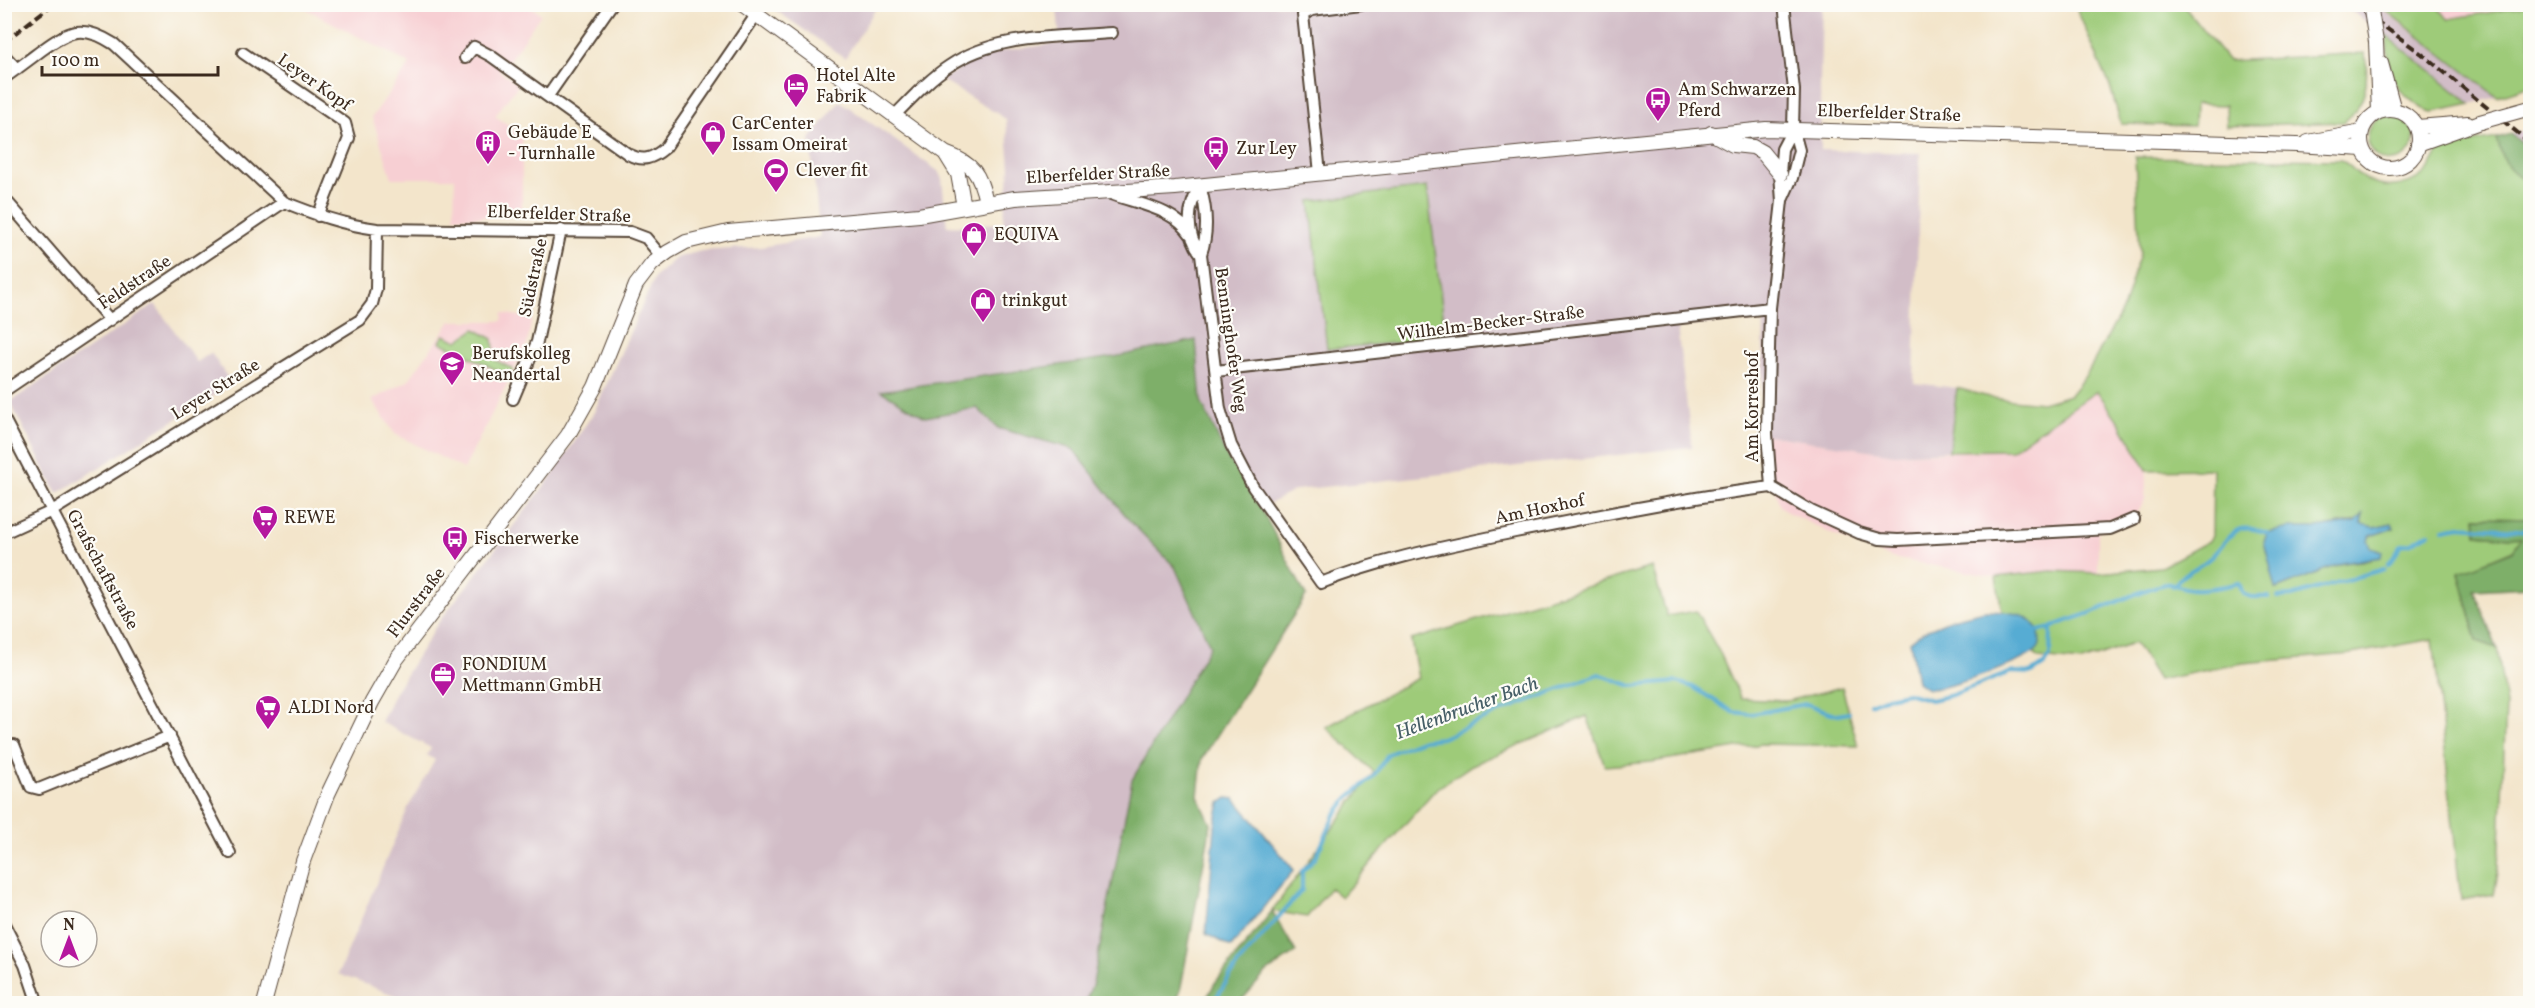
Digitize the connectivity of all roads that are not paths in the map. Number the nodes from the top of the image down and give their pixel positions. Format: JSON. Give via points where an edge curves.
{"nodes":[{"id":1,"x":612,"y":4,"type":"edge"},
{"id":2,"x":742,"y":4,"type":"edge"},
{"id":3,"x":1361,"y":4,"type":"edge"},
{"id":4,"x":1784,"y":4,"type":"edge"},
{"id":5,"x":2370,"y":4,"type":"edge"},
{"id":6,"x":756,"y":15,"type":"junction"},
{"id":7,"x":1112,"y":33,"type":"dead end"},
{"id":8,"x":243,"y":53,"type":"dead end"},
{"id":9,"x":4,"y":55,"type":"edge"},
{"id":10,"x":465,"y":58,"type":"dead end"},
{"id":11,"x":2379,"y":59,"type":"junction"},
{"id":12,"x":16,"y":69,"type":"junction"},
{"id":13,"x":4,"y":78,"type":"edge"},
{"id":14,"x":548,"y":96,"type":"junction"},
{"id":15,"x":2530,"y":108,"type":"edge"},
{"id":16,"x":2394,"y":110,"type":"junction"},
{"id":17,"x":2379,"y":112,"type":"junction"},
{"id":18,"x":894,"y":116,"type":"junction"},
{"id":19,"x":2477,"y":123,"type":"junction"},
{"id":20,"x":2416,"y":127,"type":"junction"},
{"id":21,"x":1793,"y":128,"type":"junction"},
{"id":22,"x":2362,"y":132,"type":"junction"},
{"id":23,"x":1712,"y":133,"type":"junction"},
{"id":24,"x":2418,"y":144,"type":"junction"},
{"id":25,"x":2297,"y":145,"type":"junction"},
{"id":26,"x":2363,"y":149,"type":"junction"},
{"id":27,"x":945,"y":153,"type":"junction"},
{"id":28,"x":1320,"y":173,"type":"junction"},
{"id":29,"x":1780,"y":174,"type":"junction"},
{"id":30,"x":1200,"y":186,"type":"junction"},
{"id":31,"x":1111,"y":194,"type":"junction"},
{"id":32,"x":4,"y":198,"type":"edge"},
{"id":33,"x":1782,"y":201,"type":"junction"},
{"id":34,"x":284,"y":202,"type":"junction"},
{"id":35,"x":986,"y":202,"type":"junction"},
{"id":36,"x":964,"y":207,"type":"junction"},
{"id":37,"x":318,"y":216,"type":"junction"},
{"id":38,"x":376,"y":229,"type":"junction"},
{"id":39,"x":561,"y":230,"type":"junction"},
{"id":40,"x":1191,"y":235,"type":"junction"},
{"id":41,"x":1201,"y":254,"type":"junction"},
{"id":42,"x":661,"y":256,"type":"junction"},
{"id":43,"x":1770,"y":308,"type":"junction"},
{"id":44,"x":110,"y":320,"type":"junction"},
{"id":45,"x":1216,"y":371,"type":"junction"},
{"id":46,"x":4,"y":391,"type":"edge"},
{"id":47,"x":513,"y":399,"type":"dead end"},
{"id":48,"x":4,"y":419,"type":"edge"},
{"id":49,"x":1771,"y":487,"type":"junction"},
{"id":50,"x":52,"y":511,"type":"junction"},
{"id":51,"x":2134,"y":519,"type":"dead end"},
{"id":52,"x":4,"y":533,"type":"edge"},
{"id":53,"x":1321,"y":583,"type":"joint"},
{"id":54,"x":170,"y":736,"type":"junction"},
{"id":55,"x":14,"y":745,"type":"dead end"},
{"id":56,"x":230,"y":853,"type":"dead end"},
{"id":57,"x":4,"y":924,"type":"edge"},
{"id":58,"x":38,"y":1004,"type":"edge"},
{"id":59,"x":264,"y":1004,"type":"edge"}],
"edges":[{"from":1,"to":14,"type":"street"},
{"from":2,"to":6,"type":"main road"},
{"from":3,"to":28,"type":"street","via":[[1312,10],[1303,15]]},
{"from":4,"to":21,"type":"street","via":[[1794,90]]},
{"from":5,"to":11,"type":"main road","bridge":true},
{"from":6,"to":14,"type":"street","via":[[665,148],[649,159],[628,154]]},
{"from":6,"to":18,"type":"main road"},
{"from":7,"to":18,"type":"street","via":[[1016,41],[970,54],[931,79]]},
{"from":8,"to":37,"type":"street","name":"Leyer Kopf","via":[[345,123],[349,138]]},
{"from":9,"to":12,"type":"street"},
{"from":10,"to":14,"type":"street","via":[[474,47]]},
{"from":11,"to":16,"type":"main road"},
{"from":11,"to":17,"type":"main road"},
{"from":12,"to":13,"type":"street","name":"Elberfelder Straße"},
{"from":12,"to":34,"type":"street","name":"Elberfelder Straße","via":[[64,34],[76,31],[102,36]]},
{"from":15,"to":19,"type":"main road","bridge":true},
{"from":16,"to":17,"type":"main road"},
{"from":16,"to":20,"type":"main road","via":[[2405,114]]},
{"from":17,"to":22,"type":"main road","via":[[2368,120]]},
{"from":18,"to":27,"type":"main road"},
{"from":19,"to":20,"type":"main road"},
{"from":19,"to":24,"type":"main road"},
{"from":20,"to":24,"type":"main road"},
{"from":21,"to":23,"type":"main road","name":"Elberfelder Straße"},
{"from":21,"to":25,"type":"main road","name":"Elberfelder Straße"},
{"from":21,"to":29,"type":"street","name":"Am Korreshof","via":[[1782,149]]},
{"from":21,"to":33,"type":"street","name":"Am Korreshof","via":[[1799,150]]},
{"from":22,"to":25,"type":"main road","name":"Elberfelder Straße"},
{"from":22,"to":26,"type":"main road"},
{"from":23,"to":28,"type":"main road","name":"Elberfelder Straße"},
{"from":23,"to":29,"type":"main road","via":[[1733,145],[1762,152]]},
{"from":24,"to":26,"type":"main road","via":[[2408,161],[2390,168],[2376,164]]},
{"from":25,"to":26,"type":"main road","name":"Elberfelder Straße"},
{"from":27,"to":35,"type":"main road","via":[[972,167],[982,183]]},
{"from":27,"to":36,"type":"main road","via":[[958,174]]},
{"from":28,"to":30,"type":"main road","name":"Elberfelder Straße"},
{"from":29,"to":33,"type":"street","name":"Am Korreshof"},
{"from":30,"to":31,"type":"main road","name":"Elberfelder Straße"},
{"from":30,"to":40,"type":"street","name":"Benninghofer Weg","via":[[1189,208]]},
{"from":30,"to":41,"type":"street","name":"Benninghofer Weg","via":[[1206,207],[1206,240]]},
{"from":31,"to":35,"type":"main road","name":"Elberfelder Straße","via":[[1030,196]]},
{"from":31,"to":40,"type":"street","name":"Benninghofer Weg","via":[[1161,210],[1184,225]]},
{"from":32,"to":44,"type":"street"},
{"from":33,"to":43,"type":"street","name":"Am Korreshof"},
{"from":34,"to":37,"type":"street","name":"Elberfelder Straße"},
{"from":34,"to":44,"type":"street","name":"Feldstraße"},
{"from":35,"to":36,"type":"main road","name":"Elberfelder Straße"},
{"from":36,"to":42,"type":"main road","name":"Elberfelder Straße","via":[[919,215],[719,234],[686,242]]},
{"from":37,"to":38,"type":"street","name":"Elberfelder Straße"},
{"from":38,"to":39,"type":"street","name":"Elberfelder Straße"},
{"from":38,"to":50,"type":"street","name":"Leyer Straße","via":[[376,289],[372,304],[360,320]]},
{"from":39,"to":42,"type":"street","name":"Elberfelder Straße","via":[[630,232],[646,238]]},
{"from":39,"to":47,"type":"street","name":"Südstraße","via":[[537,342]]},
{"from":40,"to":41,"type":"street","name":"Benninghofer Weg"},
{"from":41,"to":45,"type":"street","name":"Benninghofer Weg"},
{"from":42,"to":59,"type":"main road","name":"Flurstraße","via":[[631,294],[594,387],[568,435],[396,660],[372,702],[328,794],[303,861]]},
{"from":43,"to":45,"type":"street","name":"Wilhelm-Becker-Straße"},
{"from":43,"to":49,"type":"street","name":"Am Korreshof","via":[[1767,433]]},
{"from":44,"to":46,"type":"street","name":"Feldstraße"},
{"from":45,"to":53,"type":"street","name":"Benninghofer Weg","via":[[1220,408],[1231,445],[1253,488]]},
{"from":48,"to":50,"type":"street","name":"Grafschaftstraße"},
{"from":49,"to":51,"type":"street","name":"Am Korreshof","via":[[1859,533],[1899,540],[2110,529]]},
{"from":49,"to":53,"type":"street","name":"Am Hoxhof","via":[[1683,498],[1428,550]]},
{"from":50,"to":52,"type":"street","name":"Leyer Straße"},
{"from":50,"to":54,"type":"street","name":"Grafschaftstraße"},
{"from":54,"to":55,"type":"street","via":[[39,789],[31,787]]},
{"from":54,"to":56,"type":"street","name":"Grafschaftstraße"},
{"from":57,"to":58,"type":"street","via":[[25,965]]}]}
